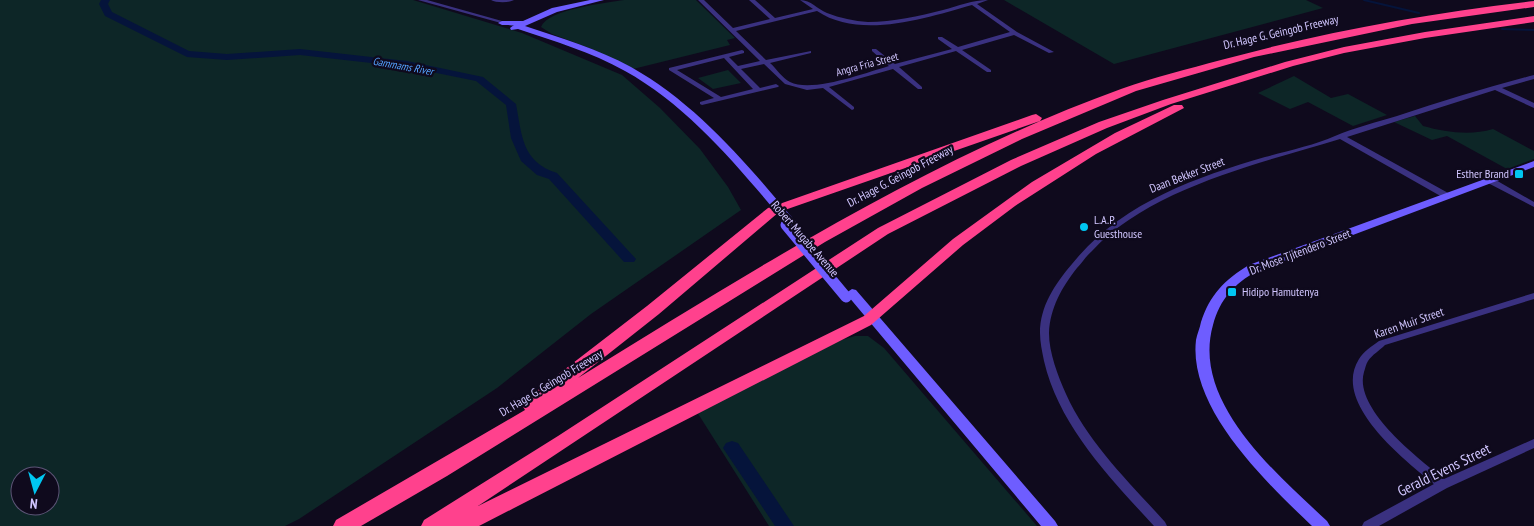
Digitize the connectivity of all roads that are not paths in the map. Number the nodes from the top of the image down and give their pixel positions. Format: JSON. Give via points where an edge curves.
{"nodes":[{"id":1,"x":421,"y":0,"type":"edge"},
{"id":2,"x":494,"y":0,"type":"edge"},
{"id":3,"x":512,"y":0,"type":"edge"},
{"id":4,"x":600,"y":0,"type":"edge"},
{"id":5,"x":701,"y":0,"type":"edge"},
{"id":6,"x":752,"y":0,"type":"edge"},
{"id":7,"x":803,"y":0,"type":"edge"},
{"id":8,"x":985,"y":0,"type":"edge"},
{"id":9,"x":972,"y":4,"type":"junction"},
{"id":10,"x":1534,"y":4,"type":"edge"},
{"id":11,"x":816,"y":10,"type":"junction"},
{"id":12,"x":543,"y":14,"type":"junction"},
{"id":13,"x":1534,"y":18,"type":"edge"},
{"id":14,"x":774,"y":20,"type":"junction"},
{"id":15,"x":512,"y":25,"type":"junction"},
{"id":16,"x":732,"y":30,"type":"junction"},
{"id":17,"x":536,"y":32,"type":"junction"},
{"id":18,"x":1015,"y":33,"type":"junction"},
{"id":19,"x":940,"y":38,"type":"dead end"},
{"id":20,"x":874,"y":50,"type":"dead end"},
{"id":21,"x":958,"y":50,"type":"junction"},
{"id":22,"x":742,"y":52,"type":"dead end"},
{"id":23,"x":809,"y":52,"type":"dead end"},
{"id":24,"x":1051,"y":52,"type":"dead end"},
{"id":25,"x":725,"y":56,"type":"junction"},
{"id":26,"x":764,"y":62,"type":"junction"},
{"id":27,"x":894,"y":67,"type":"junction"},
{"id":28,"x":737,"y":68,"type":"junction"},
{"id":29,"x":989,"y":71,"type":"dead end"},
{"id":30,"x":1248,"y":77,"type":"junction"},
{"id":31,"x":1534,"y":77,"type":"edge"},
{"id":32,"x":776,"y":86,"type":"dead end"},
{"id":33,"x":824,"y":86,"type":"junction"},
{"id":34,"x":920,"y":88,"type":"dead end"},
{"id":35,"x":1496,"y":88,"type":"junction"},
{"id":36,"x":758,"y":90,"type":"junction"},
{"id":37,"x":1124,"y":91,"type":"junction"},
{"id":38,"x":720,"y":99,"type":"junction"},
{"id":39,"x":702,"y":103,"type":"dead end"},
{"id":40,"x":1534,"y":106,"type":"edge"},
{"id":41,"x":852,"y":108,"type":"dead end"},
{"id":42,"x":1340,"y":136,"type":"junction"},
{"id":43,"x":1534,"y":164,"type":"edge"},
{"id":44,"x":1491,"y":181,"type":"junction"},
{"id":45,"x":1447,"y":196,"type":"junction"},
{"id":46,"x":1534,"y":205,"type":"edge"},
{"id":47,"x":776,"y":210,"type":"junction"},
{"id":48,"x":1534,"y":296,"type":"edge"},
{"id":49,"x":868,"y":318,"type":"junction"},
{"id":50,"x":1534,"y":443,"type":"edge"},
{"id":51,"x":481,"y":445,"type":"junction"},
{"id":52,"x":1443,"y":484,"type":"junction"},
{"id":53,"x":342,"y":526,"type":"edge"},
{"id":54,"x":431,"y":526,"type":"edge"},
{"id":55,"x":460,"y":526,"type":"edge"},
{"id":56,"x":1043,"y":526,"type":"edge"},
{"id":57,"x":1050,"y":526,"type":"edge"},
{"id":58,"x":1161,"y":526,"type":"edge"},
{"id":59,"x":1322,"y":526,"type":"edge"},
{"id":60,"x":1368,"y":526,"type":"edge"}],
"edges":[{"from":1,"to":15,"type":"street","name":"Robert Mugabe Avenue"},
{"from":2,"to":3,"type":"street"},
{"from":4,"to":12,"type":"street"},
{"from":5,"to":16,"type":"street","name":"Angra Fria Street"},
{"from":6,"to":14,"type":"street"},
{"from":7,"to":11,"type":"street"},
{"from":8,"to":9,"type":"street"},
{"from":9,"to":11,"type":"street","via":[[880,24],[840,20]]},
{"from":9,"to":18,"type":"street"},
{"from":10,"to":37,"type":"highway","name":"Dr. Hage G. Geingob Freeway","via":[[1342,34],[1265,51]]},
{"from":11,"to":14,"type":"street"},
{"from":12,"to":15,"type":"street"},
{"from":12,"to":17,"type":"street","via":[[535,24]]},
{"from":13,"to":30,"type":"highway","via":[[1344,50]]},
{"from":14,"to":16,"type":"street"},
{"from":15,"to":17,"type":"street","name":"Robert Mugabe Avenue"},
{"from":15,"to":47,"type":"street","name":"Robert Mugabe Avenue","via":[[581,50],[653,87],[702,129]]},
{"from":16,"to":26,"type":"street","name":"Angra Fria Street"},
{"from":17,"to":47,"type":"street","name":"Robert Mugabe Avenue","via":[[602,56],[656,86],[696,119]]},
{"from":18,"to":21,"type":"street","name":"Angra Fria Street"},
{"from":18,"to":24,"type":"street"},
{"from":19,"to":21,"type":"street"},
{"from":20,"to":27,"type":"street"},
{"from":21,"to":27,"type":"street","name":"Angra Fria Street"},
{"from":21,"to":29,"type":"street"},
{"from":22,"to":25,"type":"street"},
{"from":23,"to":26,"type":"street"},
{"from":25,"to":28,"type":"street"},
{"from":25,"to":38,"type":"street","via":[[671,69]]},
{"from":26,"to":28,"type":"street"},
{"from":26,"to":33,"type":"street","name":"Angra Fria Street","via":[[791,85],[807,88]]},
{"from":27,"to":33,"type":"street","name":"Angra Fria Street"},
{"from":27,"to":34,"type":"street"},
{"from":28,"to":36,"type":"street"},
{"from":30,"to":49,"type":"highway","via":[[1150,120],[1062,169],[958,242]]},
{"from":30,"to":54,"type":"highway","via":[[1103,125],[1016,163],[891,227]]},
{"from":31,"to":35,"type":"street","name":"Daan Bekker Street"},
{"from":32,"to":36,"type":"street"},
{"from":33,"to":41,"type":"street"},
{"from":35,"to":40,"type":"street"},
{"from":35,"to":42,"type":"street","name":"Daan Bekker Street"},
{"from":36,"to":38,"type":"street"},
{"from":37,"to":47,"type":"highway","via":[[1075,105]]},
{"from":37,"to":51,"type":"highway","name":"Dr. Hage G. Geingob Freeway","via":[[955,164],[816,239]]},
{"from":38,"to":39,"type":"street"},
{"from":42,"to":45,"type":"street"},
{"from":42,"to":58,"type":"street","name":"Daan Bekker Street","via":[[1209,179],[1164,196],[1132,213],[1085,252],[1051,300],[1045,343],[1052,371],[1077,427],[1096,454]]},
{"from":43,"to":44,"type":"street","name":"Dr. Mose Tjitendero Street"},
{"from":44,"to":45,"type":"street","name":"Dr. Mose Tjitendero Street"},
{"from":44,"to":46,"type":"street"},
{"from":45,"to":59,"type":"street","name":"Dr. Mose Tjitendero Street","via":[[1247,272],[1222,292],[1207,319],[1202,355],[1217,406],[1268,473]]},
{"from":47,"to":49,"type":"street","name":"Robert Mugabe Avenue","bridge":true},
{"from":47,"to":51,"type":"highway"},
{"from":48,"to":52,"type":"street","name":"Karen Muir Street","via":[[1382,343],[1361,363],[1358,386],[1365,407],[1376,424],[1390,440]]},
{"from":49,"to":55,"type":"highway"},
{"from":49,"to":56,"type":"street","name":"Robert Mugabe Avenue"},
{"from":49,"to":57,"type":"street","name":"Robert Mugabe Avenue"},
{"from":50,"to":52,"type":"street","name":"Gerald Evens Street"},
{"from":51,"to":53,"type":"highway","name":"Dr. Hage G. Geingob Freeway"},
{"from":52,"to":60,"type":"street","name":"Gerald Evens Street"}]}
